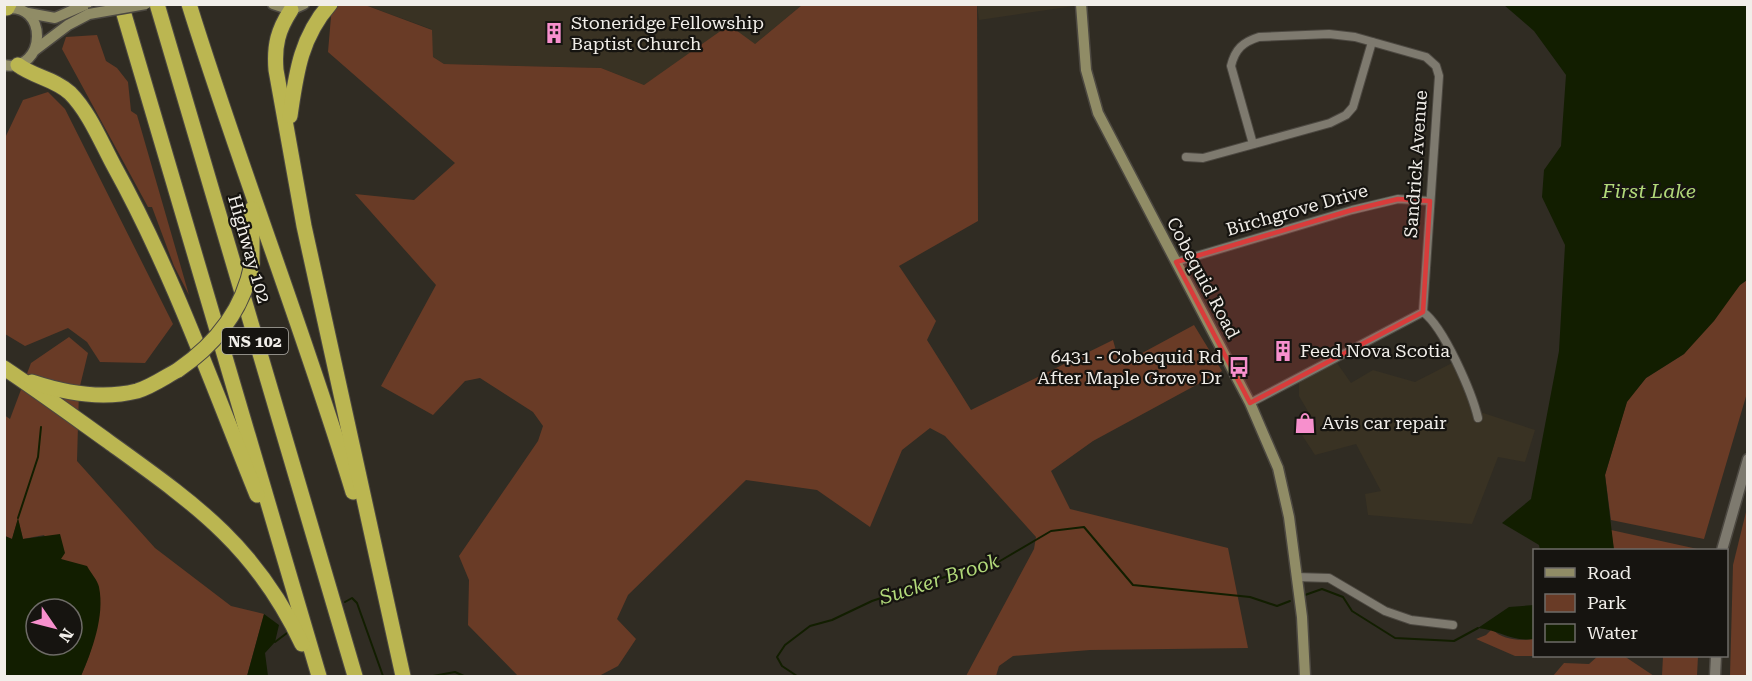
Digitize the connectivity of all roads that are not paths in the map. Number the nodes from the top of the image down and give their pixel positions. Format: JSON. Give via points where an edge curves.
{"nodes":[{"id":1,"x":121,"y":4,"type":"edge"},
{"id":2,"x":146,"y":4,"type":"edge"},
{"id":3,"x":157,"y":4,"type":"edge"},
{"id":4,"x":189,"y":4,"type":"edge"},
{"id":5,"x":273,"y":4,"type":"edge"},
{"id":6,"x":330,"y":4,"type":"edge"},
{"id":7,"x":1082,"y":4,"type":"edge"},
{"id":8,"x":7,"y":7,"type":"edge"},
{"id":9,"x":298,"y":7,"type":"edge"},
{"id":10,"x":88,"y":9,"type":"edge"},
{"id":11,"x":28,"y":13,"type":"junction"},
{"id":12,"x":1372,"y":42,"type":"junction"},
{"id":13,"x":35,"y":50,"type":"junction"},
{"id":14,"x":11,"y":65,"type":"edge"},
{"id":15,"x":287,"y":131,"type":"junction"},
{"id":16,"x":1253,"y":144,"type":"junction"},
{"id":17,"x":236,"y":148,"type":"junction"},
{"id":18,"x":1186,"y":157,"type":"dead end"},
{"id":19,"x":1430,"y":201,"type":"junction"},
{"id":20,"x":1176,"y":262,"type":"junction"},
{"id":21,"x":1420,"y":315,"type":"junction"},
{"id":22,"x":4,"y":368,"type":"edge"},
{"id":23,"x":18,"y":377,"type":"junction"},
{"id":24,"x":1250,"y":403,"type":"junction"},
{"id":25,"x":1478,"y":418,"type":"dead end"},
{"id":26,"x":1748,"y":459,"type":"edge"},
{"id":27,"x":1722,"y":549,"type":"edge"},
{"id":28,"x":1296,"y":577,"type":"junction"},
{"id":29,"x":294,"y":588,"type":"junction"},
{"id":30,"x":387,"y":601,"type":"junction"},
{"id":31,"x":1453,"y":625,"type":"dead end"},
{"id":32,"x":1716,"y":657,"type":"edge"},
{"id":33,"x":319,"y":676,"type":"edge"},
{"id":34,"x":355,"y":676,"type":"edge"},
{"id":35,"x":403,"y":676,"type":"edge"},
{"id":36,"x":1305,"y":676,"type":"edge"},
{"id":37,"x":1715,"y":676,"type":"edge"}],
"edges":[{"from":1,"to":29,"type":"highway","number":"NS 102"},
{"from":2,"to":10,"type":"main road","bridge":true},
{"from":3,"to":34,"type":"highway","name":"Highway 102","number":"NS 102"},
{"from":4,"to":17,"type":"highway"},
{"from":5,"to":9,"type":"main road"},
{"from":6,"to":15,"type":"highway","via":[[310,34],[300,59]]},
{"from":7,"to":20,"type":"main road","name":"Cobequid Road","via":[[1090,92]]},
{"from":8,"to":11,"type":"main road"},
{"from":9,"to":15,"type":"highway","via":[[276,36],[274,50]]},
{"from":10,"to":11,"type":"main road","via":[[55,18]]},
{"from":10,"to":13,"type":"main road"},
{"from":11,"to":13,"type":"main road","via":[[37,27]]},
{"from":12,"to":16,"type":"street","via":[[1353,107],[1346,115]]},
{"from":12,"to":16,"type":"street","name":"Sandrick Avenue","via":[[1329,34],[1259,37],[1241,46],[1234,55],[1232,75]]},
{"from":12,"to":19,"type":"street","name":"Sandrick Avenue","via":[[1426,57],[1438,71]]},
{"from":13,"to":14,"type":"main road","via":[[31,57]]},
{"from":14,"to":29,"type":"highway","via":[[64,88],[80,104],[129,194],[205,361]]},
{"from":15,"to":30,"type":"highway","via":[[304,226]]},
{"from":16,"to":18,"type":"street","via":[[1203,158]]},
{"from":17,"to":23,"type":"highway","bridge":true,"via":[[253,217],[252,264],[244,294],[225,327],[196,358],[138,391],[100,396],[65,392]]},
{"from":17,"to":30,"type":"highway","via":[[318,377]]},
{"from":19,"to":20,"type":"street","name":"Birchgrove Drive","via":[[1398,199],[1352,210]]},
{"from":19,"to":21,"type":"street","name":"Sandrick Avenue"},
{"from":20,"to":24,"type":"main road","name":"Cobequid Road"},
{"from":21,"to":24,"type":"street"},
{"from":21,"to":25,"type":"street","via":[[1430,317],[1439,332],[1472,395]]},
{"from":22,"to":23,"type":"highway"},
{"from":23,"to":33,"type":"highway","via":[[159,478],[240,546],[286,611]]},
{"from":24,"to":28,"type":"main road","name":"Cobequid Road","via":[[1278,468]]},
{"from":26,"to":27,"type":"street"},
{"from":28,"to":31,"type":"street","via":[[1329,578],[1385,611],[1411,620]]},
{"from":28,"to":36,"type":"main road","name":"Cobequid Road"},
{"from":29,"to":33,"type":"highway","number":"NS 102"},
{"from":30,"to":35,"type":"highway"},
{"from":32,"to":37,"type":"street"}]}
